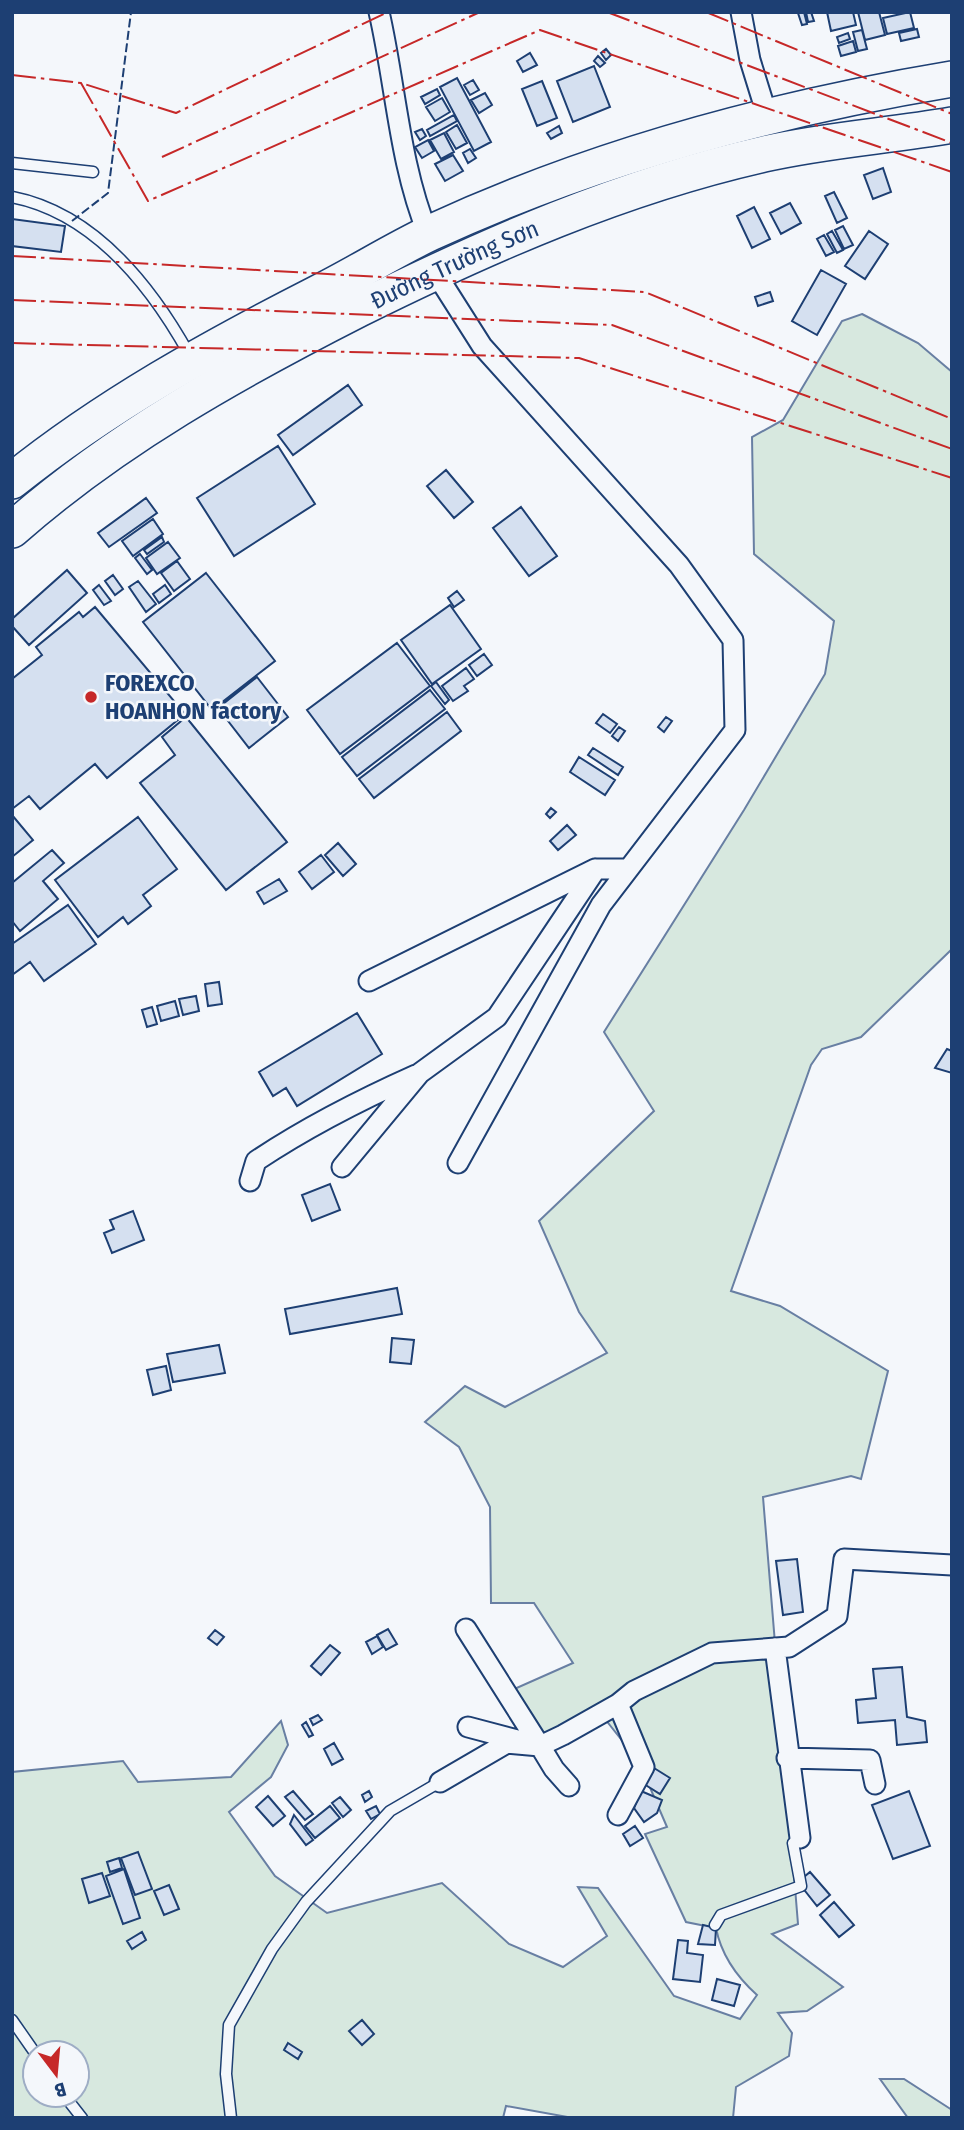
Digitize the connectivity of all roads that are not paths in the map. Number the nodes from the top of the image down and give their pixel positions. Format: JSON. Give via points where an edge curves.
{"nodes":[{"id":1,"x":379,"y":12,"type":"edge"},
{"id":2,"x":741,"y":12,"type":"edge"},
{"id":3,"x":952,"y":79,"type":"edge"},
{"id":4,"x":767,"y":115,"type":"junction"},
{"id":5,"x":952,"y":125,"type":"edge"},
{"id":6,"x":12,"y":163,"type":"edge"},
{"id":7,"x":93,"y":172,"type":"dead end"},
{"id":8,"x":12,"y":197,"type":"edge"},
{"id":9,"x":428,"y":234,"type":"junction"},
{"id":10,"x":435,"y":272,"type":"junction"},
{"id":11,"x":193,"y":361,"type":"junction"},
{"id":12,"x":12,"y":481,"type":"edge"},
{"id":13,"x":12,"y":530,"type":"edge"},
{"id":14,"x":596,"y":869,"type":"junction"},
{"id":15,"x":628,"y":869,"type":"junction"},
{"id":16,"x":369,"y":981,"type":"dead end"},
{"id":17,"x":420,"y":1073,"type":"junction"},
{"id":18,"x":457,"y":1163,"type":"dead end"},
{"id":19,"x":342,"y":1167,"type":"dead end"},
{"id":20,"x":250,"y":1181,"type":"dead end"},
{"id":21,"x":952,"y":1565,"type":"edge"},
{"id":22,"x":466,"y":1629,"type":"dead end"},
{"id":23,"x":775,"y":1648,"type":"junction"},
{"id":24,"x":618,"y":1704,"type":"junction"},
{"id":25,"x":468,"y":1727,"type":"dead end"},
{"id":26,"x":540,"y":1746,"type":"junction"},
{"id":27,"x":788,"y":1758,"type":"junction"},
{"id":28,"x":440,"y":1782,"type":"joint"},
{"id":29,"x":876,"y":1784,"type":"dead end"},
{"id":30,"x":569,"y":1786,"type":"dead end"},
{"id":31,"x":618,"y":1815,"type":"dead end"},
{"id":32,"x":800,"y":1838,"type":"joint"},
{"id":33,"x":715,"y":1925,"type":"dead end"},
{"id":34,"x":12,"y":2020,"type":"edge"},
{"id":35,"x":25,"y":2039,"type":"edge"},
{"id":36,"x":231,"y":2118,"type":"edge"}],
"edges":[{"from":1,"to":9,"type":"street","via":[[406,168]]},
{"from":2,"to":4,"type":"street"},
{"from":3,"to":4,"type":"highway","name":"Đường Trường Sơn"},
{"from":4,"to":9,"type":"highway","name":"Đường Trường Sơn","via":[[579,172]]},
{"from":5,"to":10,"type":"highway","name":"Đường Trường Sơn","via":[[765,154],[663,181],[518,235]]},
{"from":6,"to":7,"type":"lane"},
{"from":8,"to":11,"type":"lane","via":[[63,216],[107,247],[143,284]]},
{"from":9,"to":11,"type":"highway","name":"Đường Trường Sơn"},
{"from":10,"to":13,"type":"highway","name":"Đường Trường Sơn","via":[[201,395],[97,463]]},
{"from":10,"to":15,"type":"street","via":[[482,346],[679,565],[733,640],[735,730]]},
{"from":11,"to":12,"type":"highway","name":"Đường Trường Sơn","via":[[144,389]]},
{"from":14,"to":15,"type":"street"},
{"from":14,"to":16,"type":"street"},
{"from":14,"to":17,"type":"street","via":[[496,1017]]},
{"from":15,"to":18,"type":"street","via":[[601,905]]},
{"from":17,"to":19,"type":"street"},
{"from":17,"to":20,"type":"street","via":[[283,1143],[256,1161]]},
{"from":21,"to":23,"type":"street","via":[[844,1559],[836,1616],[789,1647]]},
{"from":22,"to":26,"type":"street"},
{"from":23,"to":24,"type":"street","via":[[712,1653]]},
{"from":23,"to":27,"type":"street"},
{"from":24,"to":26,"type":"street"},
{"from":24,"to":31,"type":"street","via":[[644,1767]]},
{"from":25,"to":26,"type":"street"},
{"from":26,"to":28,"type":"street","via":[[507,1743]]},
{"from":26,"to":30,"type":"street"},
{"from":27,"to":29,"type":"street","via":[[870,1760]]},
{"from":27,"to":32,"type":"street"},
{"from":28,"to":36,"type":"lane","via":[[390,1811],[306,1902],[272,1949],[229,2025],[226,2055]]},
{"from":32,"to":33,"type":"lane","via":[[793,1843],[801,1885],[721,1915]]},
{"from":34,"to":35,"type":"lane"}]}
